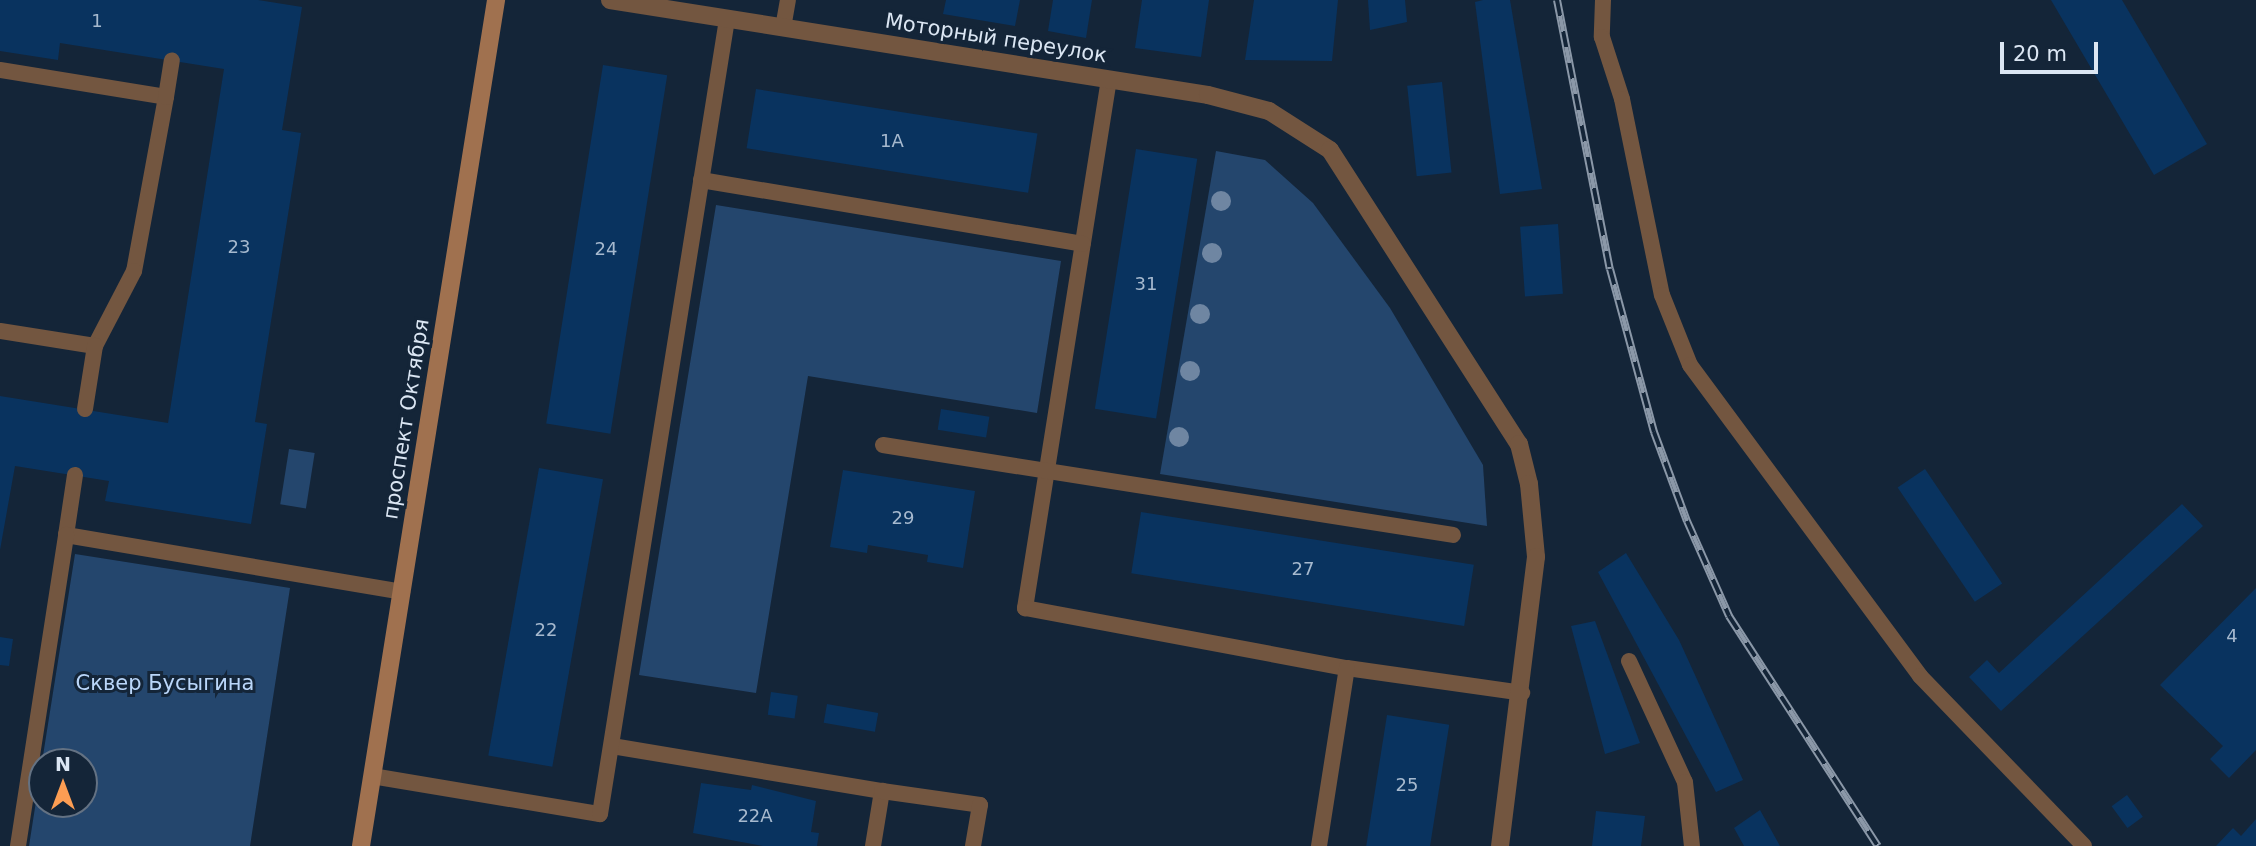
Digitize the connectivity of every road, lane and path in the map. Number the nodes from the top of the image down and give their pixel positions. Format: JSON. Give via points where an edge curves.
{"nodes":[{"id":1,"x":496,"y":0,"type":"edge"},
{"id":2,"x":610,"y":0,"type":"edge"},
{"id":3,"x":788,"y":0,"type":"edge"},
{"id":4,"x":1603,"y":0,"type":"edge"},
{"id":5,"x":727,"y":19,"type":"junction"},
{"id":6,"x":783,"y":28,"type":"junction"},
{"id":7,"x":172,"y":60,"type":"dead end"},
{"id":8,"x":0,"y":70,"type":"edge"},
{"id":9,"x":1109,"y":79,"type":"junction"},
{"id":10,"x":166,"y":97,"type":"junction"},
{"id":11,"x":701,"y":180,"type":"junction"},
{"id":12,"x":1083,"y":244,"type":"junction"},
{"id":13,"x":0,"y":331,"type":"edge"},
{"id":14,"x":95,"y":346,"type":"junction"},
{"id":15,"x":85,"y":409,"type":"dead end"},
{"id":16,"x":883,"y":445,"type":"dead end"},
{"id":17,"x":1047,"y":473,"type":"junction"},
{"id":18,"x":75,"y":475,"type":"dead end"},
{"id":19,"x":66,"y":536,"type":"junction"},
{"id":20,"x":1454,"y":536,"type":"dead end"},
{"id":21,"x":402,"y":592,"type":"junction"},
{"id":22,"x":1629,"y":661,"type":"dead end"},
{"id":23,"x":1347,"y":667,"type":"junction"},
{"id":24,"x":1522,"y":693,"type":"junction"},
{"id":25,"x":612,"y":746,"type":"junction"},
{"id":26,"x":372,"y":776,"type":"junction"},
{"id":27,"x":882,"y":791,"type":"junction"},
{"id":28,"x":18,"y":846,"type":"edge"},
{"id":29,"x":361,"y":846,"type":"edge"},
{"id":30,"x":873,"y":846,"type":"edge"},
{"id":31,"x":973,"y":846,"type":"edge"},
{"id":32,"x":1318,"y":846,"type":"edge"},
{"id":33,"x":1500,"y":846,"type":"edge"},
{"id":34,"x":1692,"y":846,"type":"edge"},
{"id":35,"x":2084,"y":846,"type":"edge"}],
"edges":[{"from":1,"to":21,"type":"main road","name":"проспект Октября"},
{"from":2,"to":5,"type":"street","name":"Моторный переулок"},
{"from":3,"to":6,"type":"lane"},
{"from":4,"to":35,"type":"lane","via":[[1602,37],[1622,99],[1662,295],[1690,365],[1920,676]]},
{"from":5,"to":6,"type":"street","name":"Моторный переулок"},
{"from":5,"to":11,"type":"lane"},
{"from":6,"to":9,"type":"street","name":"Моторный переулок"},
{"from":7,"to":10,"type":"lane"},
{"from":8,"to":10,"type":"lane"},
{"from":9,"to":12,"type":"lane"},
{"from":9,"to":24,"type":"street","name":"Моторный переулок","via":[[1208,95],[1269,111],[1330,150],[1519,444],[1535,518],[1536,557]]},
{"from":10,"to":14,"type":"lane","via":[[134,271]]},
{"from":11,"to":12,"type":"lane"},
{"from":11,"to":25,"type":"lane"},
{"from":12,"to":17,"type":"lane"},
{"from":13,"to":14,"type":"lane"},
{"from":14,"to":15,"type":"lane"},
{"from":16,"to":17,"type":"lane"},
{"from":17,"to":20,"type":"lane"},
{"from":17,"to":23,"type":"lane","via":[[1025,608]]},
{"from":18,"to":19,"type":"lane"},
{"from":19,"to":21,"type":"lane"},
{"from":19,"to":28,"type":"lane"},
{"from":21,"to":26,"type":"main road","name":"проспект Октября"},
{"from":22,"to":34,"type":"lane","via":[[1685,782]]},
{"from":23,"to":24,"type":"lane"},
{"from":23,"to":32,"type":"lane"},
{"from":24,"to":33,"type":"street","name":"Моторный переулок"},
{"from":25,"to":26,"type":"lane","via":[[600,814]]},
{"from":25,"to":27,"type":"lane"},
{"from":26,"to":29,"type":"main road","name":"проспект Октября"},
{"from":27,"to":30,"type":"lane"},
{"from":27,"to":31,"type":"lane","via":[[979,804]]}]}
